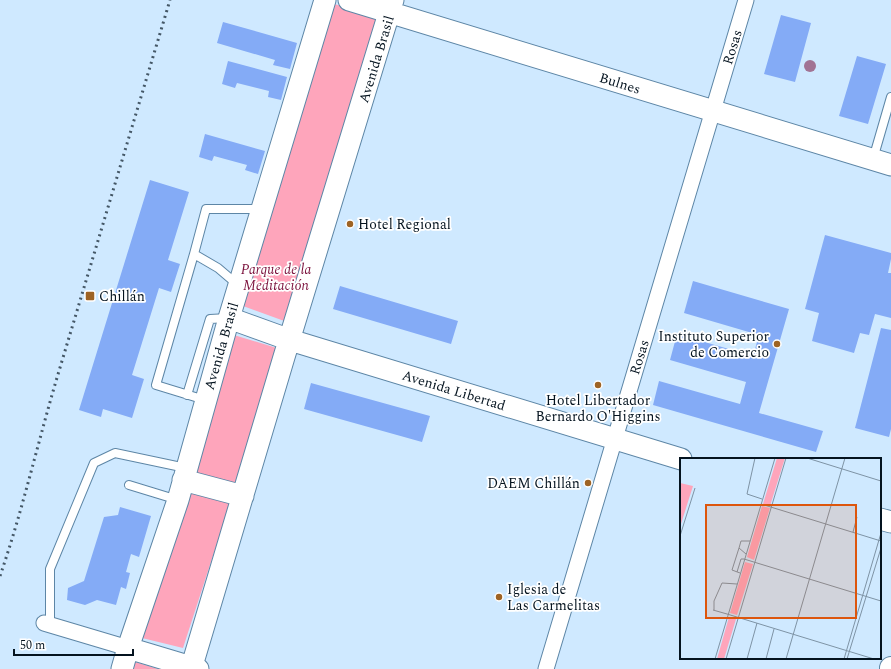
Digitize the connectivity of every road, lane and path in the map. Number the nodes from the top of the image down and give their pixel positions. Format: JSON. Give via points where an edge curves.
{"nodes":[{"id":1,"x":325,"y":0,"type":"edge"},
{"id":2,"x":349,"y":0,"type":"edge"},
{"id":3,"x":746,"y":0,"type":"edge"},
{"id":4,"x":392,"y":6,"type":"edge"},
{"id":5,"x":891,"y":97,"type":"edge"},
{"id":6,"x":713,"y":111,"type":"junction"},
{"id":7,"x":882,"y":162,"type":"edge"},
{"id":8,"x":261,"y":209,"type":"junction"},
{"id":9,"x":194,"y":254,"type":"junction"},
{"id":10,"x":238,"y":286,"type":"junction"},
{"id":11,"x":229,"y":318,"type":"junction"},
{"id":12,"x":290,"y":340,"type":"junction"},
{"id":13,"x":196,"y":398,"type":"junction"},
{"id":14,"x":615,"y":439,"type":"junction"},
{"id":15,"x":680,"y":459,"type":"edge"},
{"id":16,"x":182,"y":483,"type":"junction"},
{"id":17,"x":129,"y":485,"type":"dead end"},
{"id":18,"x":243,"y":496,"type":"junction"},
{"id":19,"x":881,"y":519,"type":"edge"},
{"id":20,"x":891,"y":522,"type":"edge"},
{"id":21,"x":47,"y":623,"type":"joint"},
{"id":22,"x":128,"y":648,"type":"junction"},
{"id":23,"x":194,"y":668,"type":"edge"},
{"id":24,"x":122,"y":669,"type":"edge"},
{"id":25,"x":546,"y":669,"type":"edge"}],
"edges":[{"from":1,"to":8,"type":"main road","name":"Avenida Brasil"},
{"from":2,"to":4,"type":"main road","name":"Bulnes"},
{"from":3,"to":6,"type":"street","name":"Rosas"},
{"from":4,"to":6,"type":"main road","name":"Bulnes"},
{"from":4,"to":12,"type":"main road","name":"Avenida Brasil"},
{"from":5,"to":7,"type":"lane"},
{"from":6,"to":7,"type":"main road","name":"Bulnes"},
{"from":6,"to":14,"type":"street","name":"Rosas"},
{"from":8,"to":9,"type":"lane","via":[[206,209]]},
{"from":8,"to":10,"type":"main road","name":"Avenida Brasil"},
{"from":9,"to":10,"type":"lane","via":[[218,268]]},
{"from":9,"to":13,"type":"lane","via":[[156,385]]},
{"from":10,"to":11,"type":"main road","name":"Avenida Brasil"},
{"from":11,"to":12,"type":"main road","name":"Avenida Libertad"},
{"from":11,"to":13,"type":"main road","name":"Avenida Brasil"},
{"from":12,"to":14,"type":"main road","name":"Avenida Libertad"},
{"from":12,"to":18,"type":"main road","name":"Avenida Brasil"},
{"from":13,"to":16,"type":"main road","name":"Avenida Brasil"},
{"from":14,"to":15,"type":"main road","name":"Avenida Libertad"},
{"from":14,"to":25,"type":"street","name":"Rosas"},
{"from":16,"to":17,"type":"lane"},
{"from":16,"to":18,"type":"main road"},
{"from":16,"to":21,"type":"lane","via":[[115,453],[94,463],[50,569]]},
{"from":16,"to":22,"type":"main road","name":"Avenida Brasil"},
{"from":18,"to":23,"type":"main road","name":"Avenida Brasil"},
{"from":19,"to":20,"type":"main road"},
{"from":21,"to":22,"type":"street"},
{"from":22,"to":23,"type":"main road"},
{"from":22,"to":24,"type":"main road","name":"Avenida Brasil"}]}
